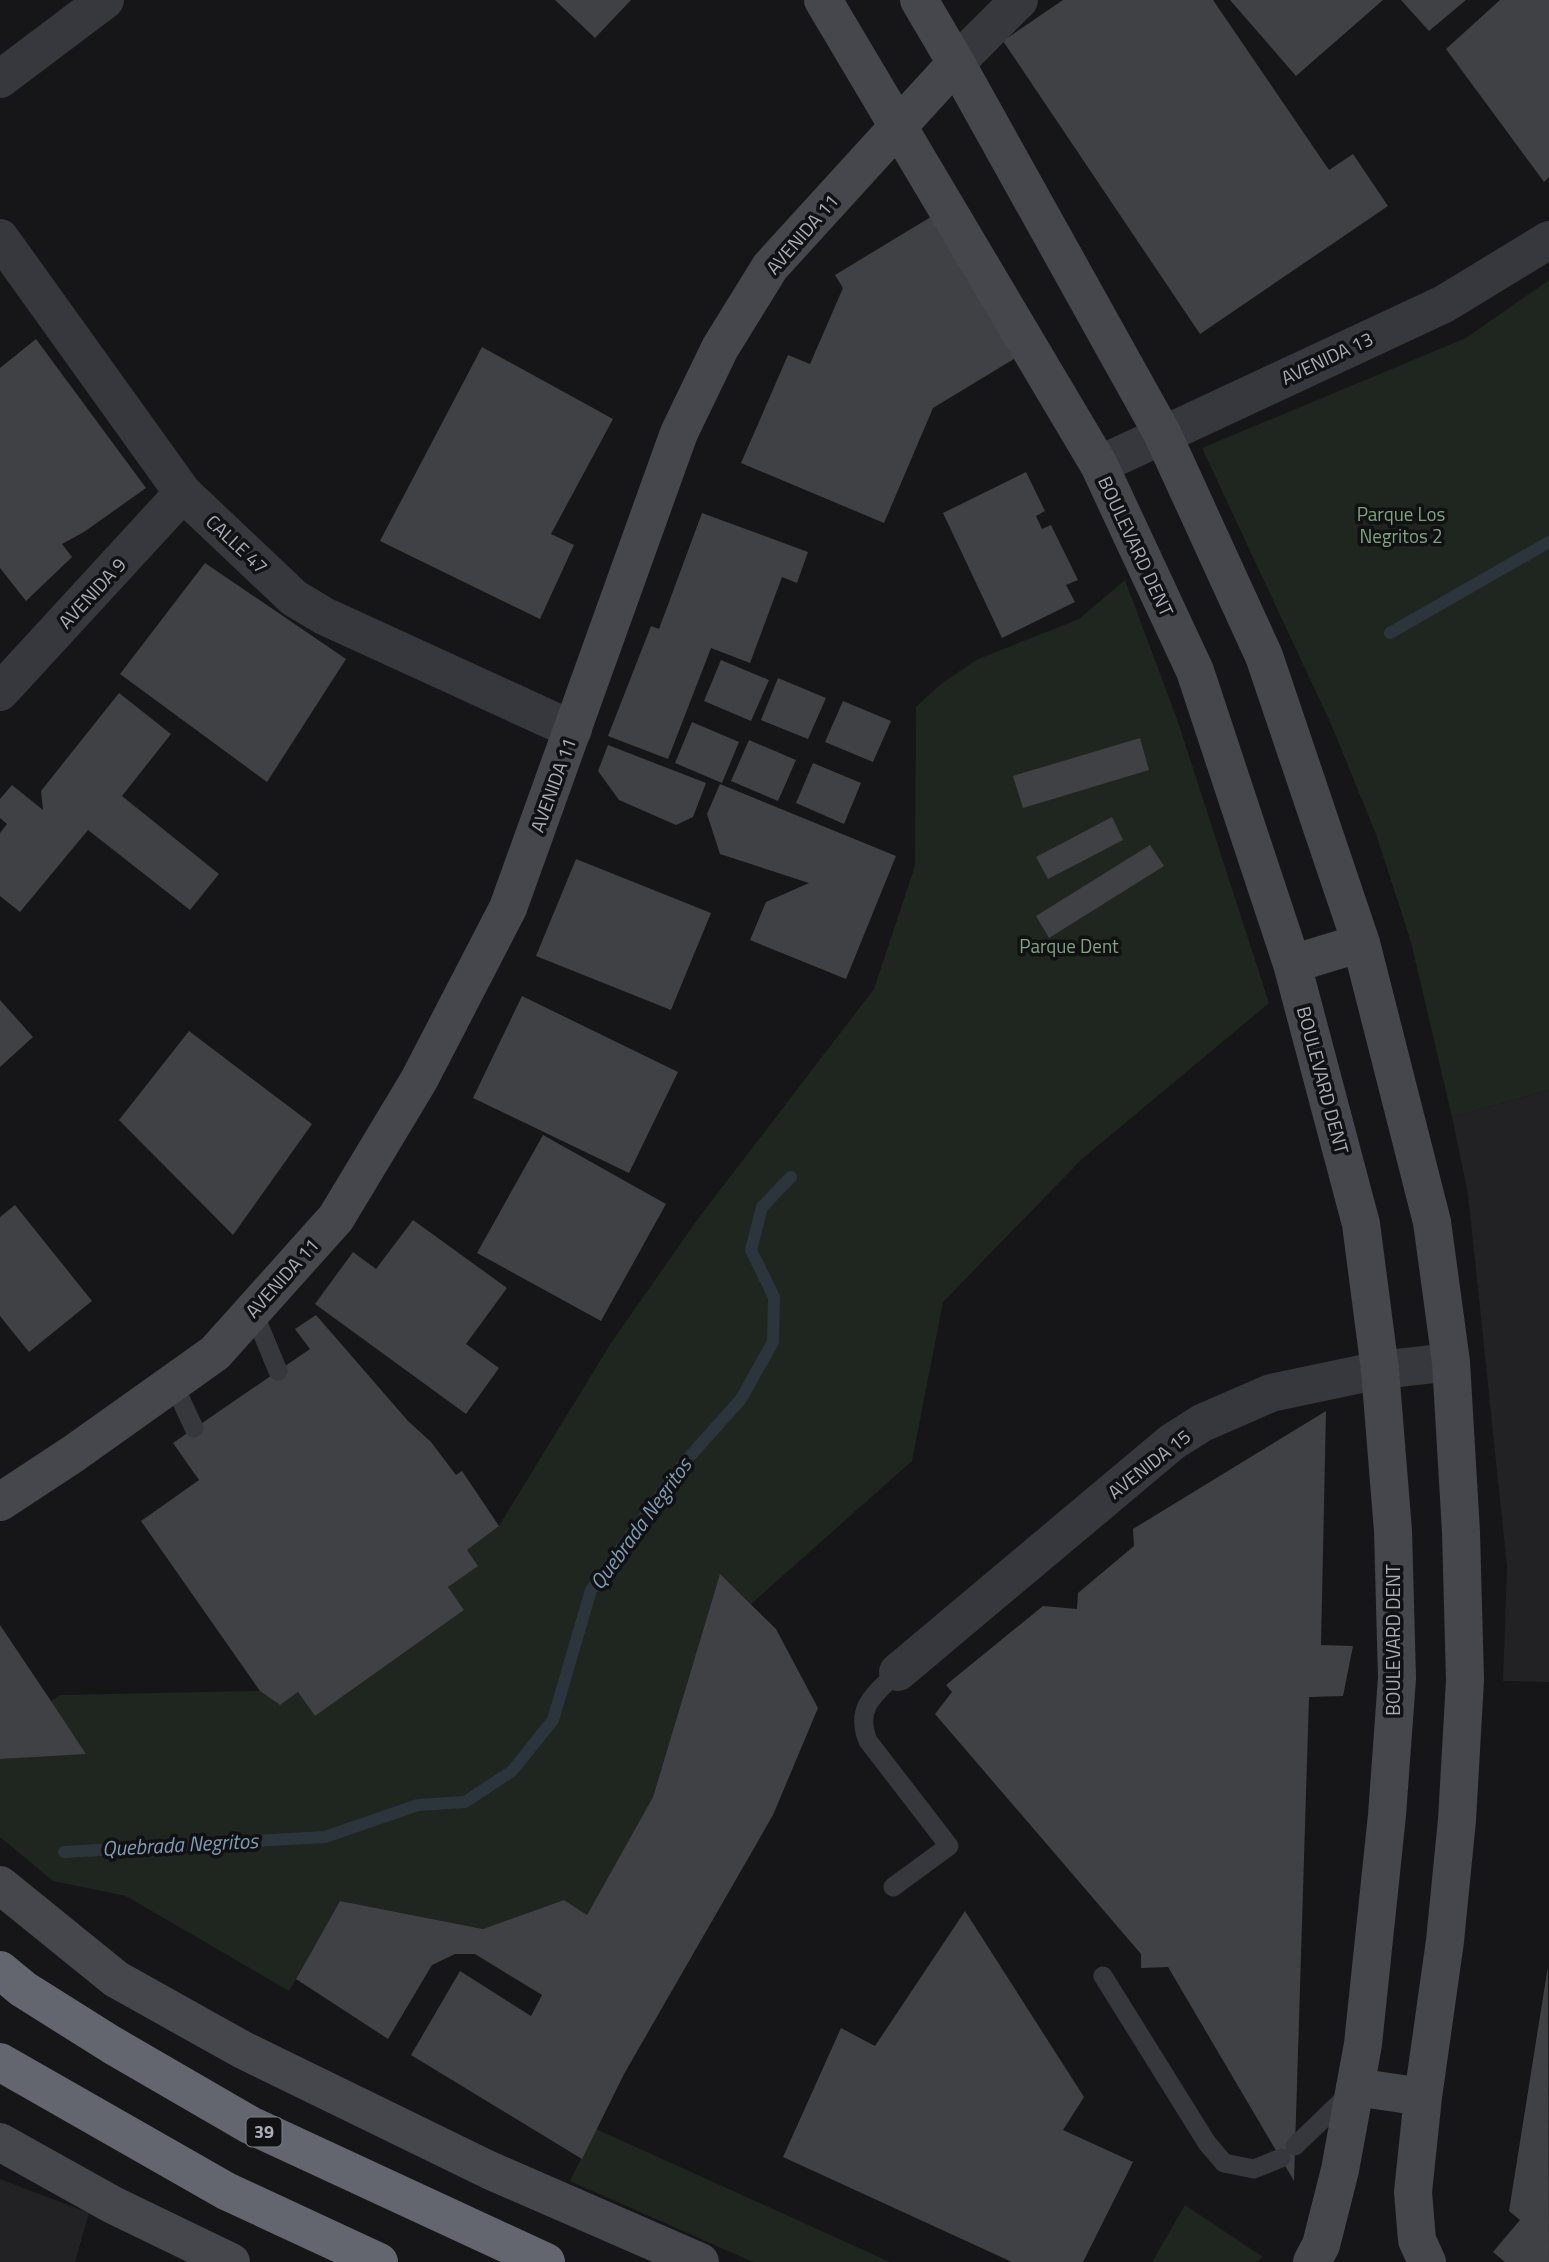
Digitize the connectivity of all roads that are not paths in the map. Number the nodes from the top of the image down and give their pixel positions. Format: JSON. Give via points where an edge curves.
{"nodes":[{"id":1,"x":105,"y":0,"type":"edge"},
{"id":2,"x":823,"y":0,"type":"edge"},
{"id":3,"x":919,"y":0,"type":"edge"},
{"id":4,"x":1019,"y":0,"type":"edge"},
{"id":5,"x":957,"y":63,"type":"junction"},
{"id":6,"x":0,"y":79,"type":"edge"},
{"id":7,"x":898,"y":126,"type":"junction"},
{"id":8,"x":0,"y":238,"type":"edge"},
{"id":9,"x":1549,"y":240,"type":"edge"},
{"id":10,"x":1162,"y":433,"type":"junction"},
{"id":11,"x":1098,"y":465,"type":"junction"},
{"id":12,"x":183,"y":494,"type":"junction"},
{"id":13,"x":0,"y":692,"type":"edge"},
{"id":14,"x":573,"y":730,"type":"junction"},
{"id":15,"x":1361,"y":943,"type":"junction"},
{"id":16,"x":1292,"y":964,"type":"junction"},
{"id":17,"x":253,"y":1311,"type":"junction"},
{"id":18,"x":1451,"y":1362,"type":"junction"},
{"id":19,"x":1380,"y":1370,"type":"junction"},
{"id":20,"x":278,"y":1371,"type":"dead end"},
{"id":21,"x":173,"y":1383,"type":"junction"},
{"id":22,"x":194,"y":1428,"type":"dead end"},
{"id":23,"x":0,"y":1502,"type":"edge"},
{"id":24,"x":898,"y":1672,"type":"joint"},
{"id":25,"x":0,"y":1885,"type":"edge"},
{"id":26,"x":893,"y":1886,"type":"dead end"},
{"id":27,"x":0,"y":1970,"type":"edge"},
{"id":28,"x":1103,"y":1976,"type":"dead end"},
{"id":29,"x":0,"y":2062,"type":"edge"},
{"id":30,"x":1355,"y":2087,"type":"junction"},
{"id":31,"x":1423,"y":2097,"type":"junction"},
{"id":32,"x":0,"y":2143,"type":"edge"},
{"id":33,"x":231,"y":2262,"type":"edge"},
{"id":34,"x":379,"y":2262,"type":"edge"},
{"id":35,"x":546,"y":2262,"type":"edge"},
{"id":36,"x":700,"y":2262,"type":"edge"},
{"id":37,"x":1312,"y":2262,"type":"edge"},
{"id":38,"x":1427,"y":2262,"type":"edge"}],
"edges":[{"from":1,"to":6,"type":"street"},
{"from":2,"to":7,"type":"street","name":"BOULEVARD DENT"},
{"from":3,"to":5,"type":"street"},
{"from":4,"to":5,"type":"street","name":"AVENIDA 11"},
{"from":5,"to":7,"type":"street","name":"AVENIDA 11"},
{"from":5,"to":10,"type":"street"},
{"from":7,"to":11,"type":"street","name":"BOULEVARD DENT"},
{"from":7,"to":14,"type":"street","name":"AVENIDA 11","via":[[770,267],[720,348],[679,433]]},
{"from":8,"to":12,"type":"street","name":"CALLE 47"},
{"from":9,"to":10,"type":"street","name":"AVENIDA 13","via":[[1444,304]]},
{"from":10,"to":11,"type":"street","name":"AVENIDA 13"},
{"from":10,"to":15,"type":"street","via":[[1264,656]]},
{"from":11,"to":16,"type":"street","name":"BOULEVARD DENT","via":[[1195,671]]},
{"from":12,"to":13,"type":"street","name":"AVENIDA 9"},
{"from":12,"to":14,"type":"street","name":"CALLE 47","via":[[294,598]]},
{"from":14,"to":17,"type":"street","name":"AVENIDA 11","via":[[508,908],[419,1080],[336,1218]]},
{"from":15,"to":16,"type":"street"},
{"from":15,"to":18,"type":"street","via":[[1433,1222]]},
{"from":16,"to":19,"type":"street","name":"BOULEVARD DENT","via":[[1361,1224]]},
{"from":17,"to":20,"type":"lane"},
{"from":17,"to":21,"type":"street","name":"AVENIDA 11","via":[[215,1353]]},
{"from":18,"to":19,"type":"street","name":"AVENIDA 15"},
{"from":18,"to":31,"type":"street","via":[[1465,1680],[1445,1941]]},
{"from":19,"to":24,"type":"street","name":"AVENIDA 15","via":[[1270,1393],[1172,1442]]},
{"from":19,"to":30,"type":"street","name":"BOULEVARD DENT","via":[[1393,1531],[1397,1678],[1363,2044]]},
{"from":21,"to":22,"type":"lane"},
{"from":21,"to":23,"type":"street","name":"AVENIDA 11"},
{"from":24,"to":26,"type":"lane","via":[[867,1705],[863,1730],[949,1846]]},
{"from":25,"to":36,"type":"street","via":[[117,1979],[243,2050],[489,2169]]},
{"from":27,"to":35,"type":"highway","number":"39","via":[[112,2045],[250,2125]]},
{"from":28,"to":30,"type":"lane","via":[[1224,2163],[1254,2169],[1288,2152]]},
{"from":29,"to":34,"type":"highway","via":[[226,2191]]},
{"from":30,"to":31,"type":"street"},
{"from":30,"to":37,"type":"street","name":"BOULEVARD DENT","via":[[1340,2170],[1321,2245]]},
{"from":31,"to":38,"type":"street","via":[[1413,2192],[1417,2240]]},
{"from":32,"to":33,"type":"street"}]}
